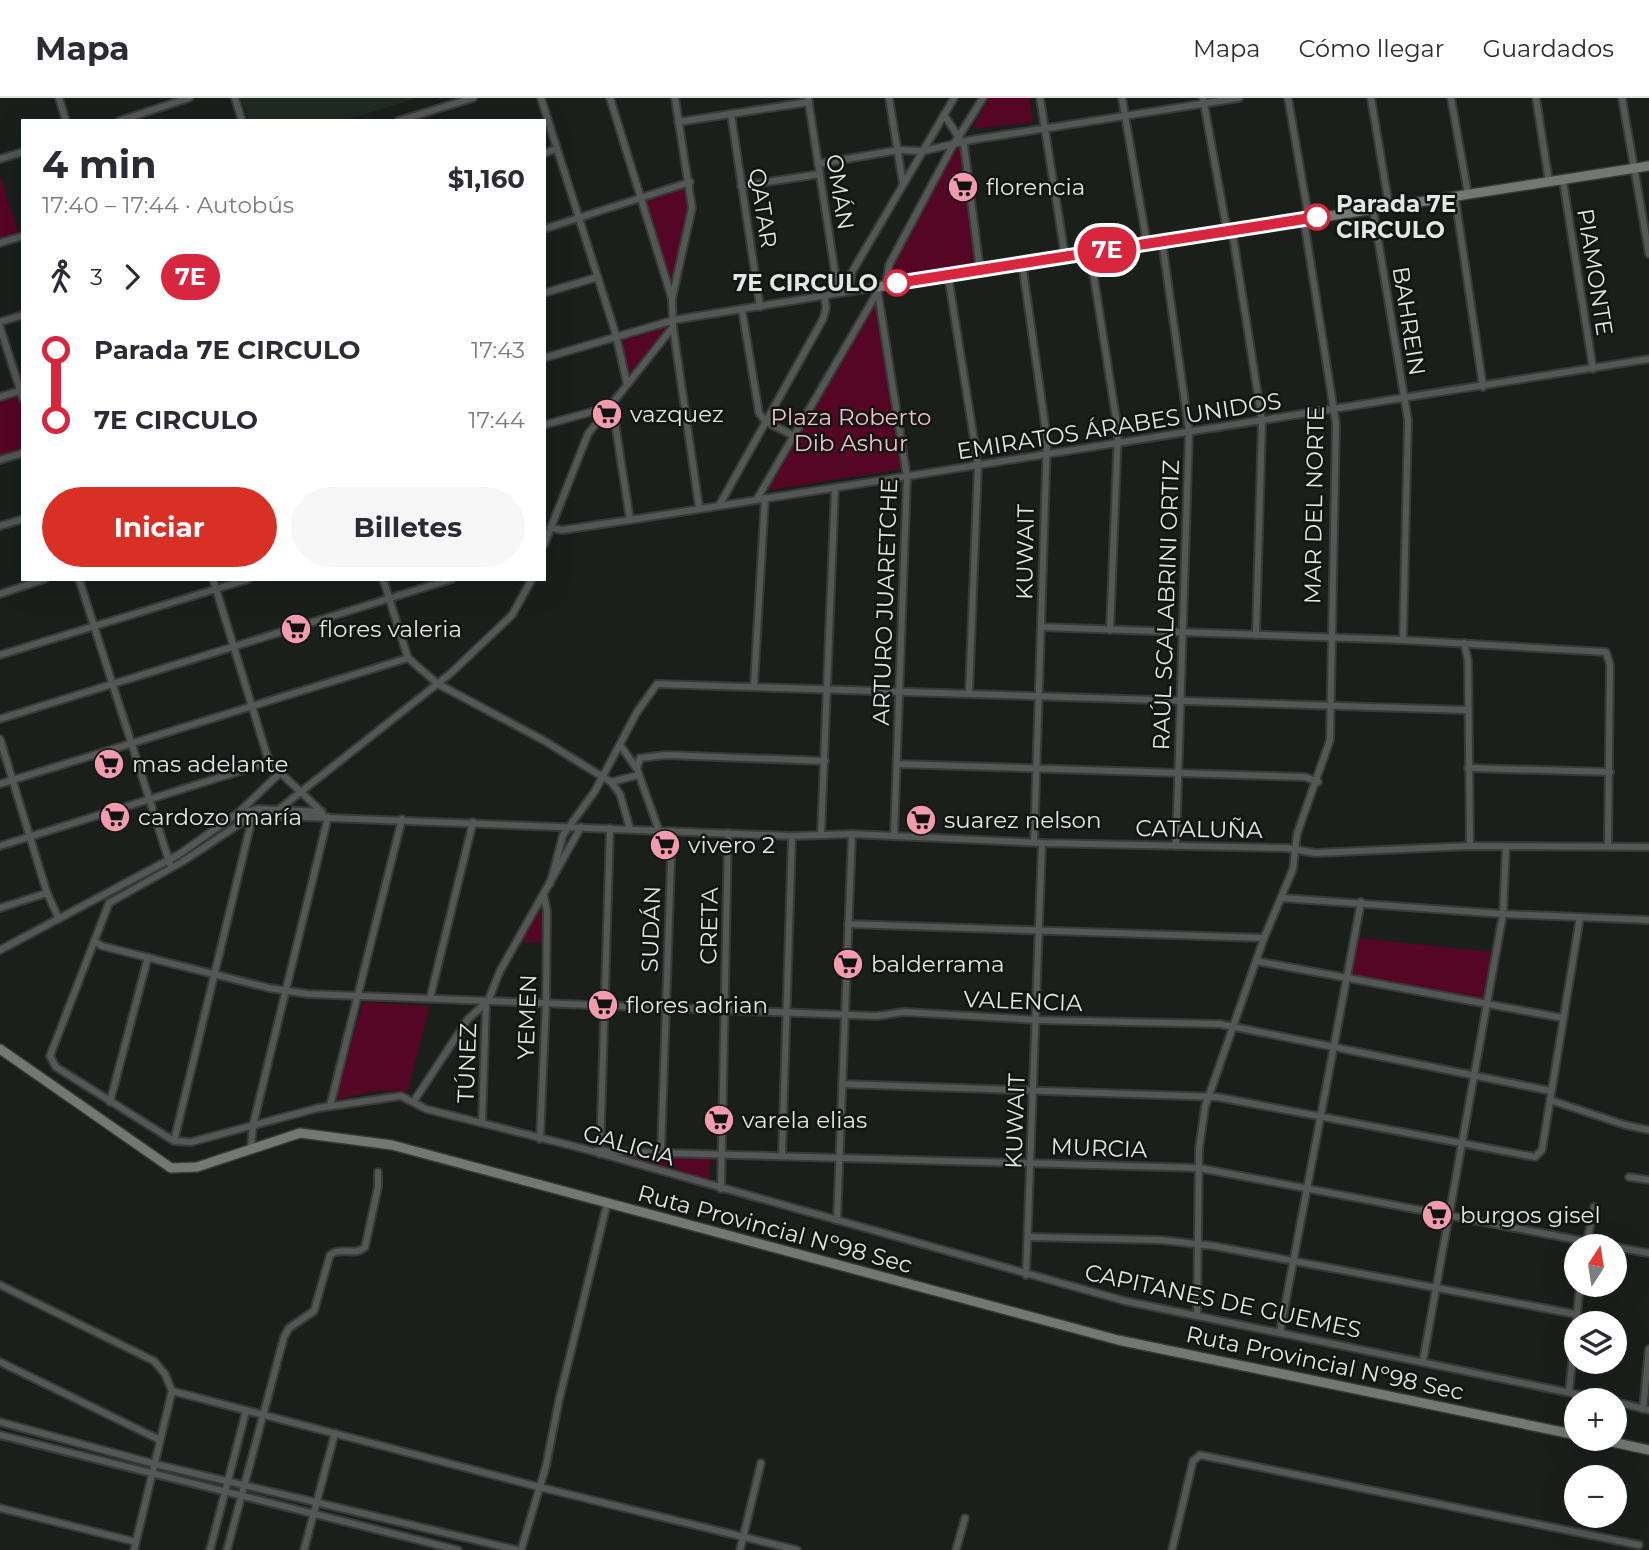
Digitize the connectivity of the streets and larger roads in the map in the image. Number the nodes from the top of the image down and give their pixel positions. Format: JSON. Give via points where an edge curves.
{"nodes":[{"id":1,"x":59,"y":98,"type":"edge"},
{"id":2,"x":189,"y":98,"type":"edge"},
{"id":3,"x":234,"y":98,"type":"edge"},
{"id":4,"x":472,"y":98,"type":"edge"},
{"id":5,"x":541,"y":98,"type":"edge"},
{"id":6,"x":610,"y":98,"type":"edge"},
{"id":7,"x":675,"y":98,"type":"edge"},
{"id":8,"x":889,"y":98,"type":"edge"},
{"id":9,"x":954,"y":98,"type":"edge"},
{"id":10,"x":984,"y":98,"type":"edge"},
{"id":11,"x":1040,"y":98,"type":"edge"},
{"id":12,"x":1122,"y":98,"type":"edge"},
{"id":13,"x":1239,"y":98,"type":"edge"},
{"id":14,"x":1288,"y":98,"type":"edge"},
{"id":15,"x":1371,"y":98,"type":"edge"},
{"id":16,"x":1451,"y":98,"type":"edge"},
{"id":17,"x":1536,"y":98,"type":"edge"},
{"id":18,"x":1622,"y":98,"type":"edge"},
{"id":19,"x":808,"y":100,"type":"edge"},
{"id":20,"x":1204,"y":101,"type":"edge"},
{"id":21,"x":731,"y":114,"type":"junction"},
{"id":22,"x":944,"y":115,"type":"junction"},
{"id":23,"x":1126,"y":116,"type":"junction"},
{"id":24,"x":65,"y":119,"type":"edge"},
{"id":25,"x":125,"y":119,"type":"edge"},
{"id":26,"x":241,"y":119,"type":"edge"},
{"id":27,"x":405,"y":119,"type":"edge"},
{"id":28,"x":678,"y":122,"type":"junction"},
{"id":29,"x":1044,"y":128,"type":"junction"},
{"id":30,"x":958,"y":140,"type":"junction"},
{"id":31,"x":557,"y":149,"type":"junction"},
{"id":32,"x":898,"y":150,"type":"junction"},
{"id":33,"x":923,"y":151,"type":"junction"},
{"id":34,"x":546,"y":152,"type":"edge"},
{"id":35,"x":21,"y":153,"type":"edge"},
{"id":36,"x":0,"y":159,"type":"edge"},
{"id":37,"x":818,"y":164,"type":"junction"},
{"id":38,"x":1649,"y":166,"type":"edge"},
{"id":39,"x":1635,"y":169,"type":"junction"},
{"id":40,"x":820,"y":174,"type":"junction"},
{"id":41,"x":1563,"y":181,"type":"junction"},
{"id":42,"x":690,"y":182,"type":"junction"},
{"id":43,"x":1549,"y":182,"type":"junction"},
{"id":44,"x":903,"y":184,"type":"junction"},
{"id":45,"x":741,"y":186,"type":"junction"},
{"id":46,"x":1468,"y":194,"type":"junction"},
{"id":47,"x":1455,"y":196,"type":"junction"},
{"id":48,"x":640,"y":199,"type":"junction"},
{"id":49,"x":1389,"y":206,"type":"junction"},
{"id":50,"x":1373,"y":209,"type":"junction"},
{"id":51,"x":580,"y":218,"type":"junction"},
{"id":52,"x":1306,"y":219,"type":"junction"},
{"id":53,"x":546,"y":228,"type":"edge"},
{"id":54,"x":1230,"y":231,"type":"junction"},
{"id":55,"x":21,"y":237,"type":"edge"},
{"id":56,"x":1162,"y":241,"type":"junction"},
{"id":57,"x":0,"y":243,"type":"edge"},
{"id":58,"x":1147,"y":244,"type":"junction"},
{"id":59,"x":1090,"y":253,"type":"junction"},
{"id":60,"x":1649,"y":254,"type":"edge"},
{"id":61,"x":1065,"y":257,"type":"junction"},
{"id":62,"x":1022,"y":263,"type":"junction"},
{"id":63,"x":980,"y":270,"type":"junction"},
{"id":64,"x":948,"y":275,"type":"junction"},
{"id":65,"x":598,"y":277,"type":"junction"},
{"id":66,"x":881,"y":288,"type":"junction"},
{"id":67,"x":848,"y":291,"type":"junction"},
{"id":68,"x":546,"y":292,"type":"edge"},
{"id":69,"x":838,"y":292,"type":"junction"},
{"id":70,"x":824,"y":295,"type":"junction"},
{"id":71,"x":673,"y":299,"type":"junction"},
{"id":72,"x":760,"y":307,"type":"junction"},
{"id":73,"x":742,"y":310,"type":"junction"},
{"id":74,"x":21,"y":316,"type":"edge"},
{"id":75,"x":674,"y":324,"type":"junction"},
{"id":76,"x":0,"y":325,"type":"edge"},
{"id":77,"x":617,"y":335,"type":"junction"},
{"id":78,"x":546,"y":357,"type":"edge"},
{"id":79,"x":1649,"y":359,"type":"edge"},
{"id":80,"x":1593,"y":369,"type":"junction"},
{"id":81,"x":627,"y":384,"type":"junction"},
{"id":82,"x":1483,"y":387,"type":"junction"},
{"id":83,"x":21,"y":390,"type":"edge"},
{"id":84,"x":21,"y":393,"type":"edge"},
{"id":85,"x":0,"y":397,"type":"edge"},
{"id":86,"x":1404,"y":398,"type":"junction"},
{"id":87,"x":609,"y":407,"type":"junction"},
{"id":88,"x":1335,"y":409,"type":"junction"},
{"id":89,"x":765,"y":421,"type":"junction"},
{"id":90,"x":1262,"y":421,"type":"junction"},
{"id":91,"x":546,"y":424,"type":"edge"},
{"id":92,"x":1189,"y":431,"type":"junction"},
{"id":93,"x":792,"y":435,"type":"junction"},
{"id":94,"x":1117,"y":442,"type":"junction"},
{"id":95,"x":1046,"y":453,"type":"junction"},
{"id":96,"x":21,"y":454,"type":"edge"},
{"id":97,"x":0,"y":460,"type":"edge"},
{"id":98,"x":978,"y":465,"type":"junction"},
{"id":99,"x":907,"y":477,"type":"junction"},
{"id":100,"x":835,"y":488,"type":"junction"},
{"id":101,"x":765,"y":498,"type":"junction"},
{"id":102,"x":757,"y":499,"type":"junction"},
{"id":103,"x":720,"y":505,"type":"junction"},
{"id":104,"x":699,"y":508,"type":"junction"},
{"id":105,"x":21,"y":520,"type":"edge"},
{"id":106,"x":630,"y":520,"type":"junction"},
{"id":107,"x":0,"y":527,"type":"edge"},
{"id":108,"x":553,"y":528,"type":"junction"},
{"id":109,"x":546,"y":541,"type":"edge"},
{"id":110,"x":39,"y":581,"type":"edge"},
{"id":111,"x":80,"y":581,"type":"edge"},
{"id":112,"x":214,"y":581,"type":"edge"},
{"id":113,"x":243,"y":581,"type":"edge"},
{"id":114,"x":384,"y":581,"type":"edge"},
{"id":115,"x":446,"y":581,"type":"edge"},
{"id":116,"x":530,"y":581,"type":"edge"},
{"id":117,"x":216,"y":590,"type":"junction"},
{"id":118,"x":0,"y":594,"type":"edge"},
{"id":119,"x":389,"y":599,"type":"junction"},
{"id":120,"x":93,"y":627,"type":"junction"},
{"id":121,"x":1041,"y":627,"type":"junction"},
{"id":122,"x":1110,"y":630,"type":"junction"},
{"id":123,"x":1182,"y":634,"type":"junction"},
{"id":124,"x":1256,"y":635,"type":"junction"},
{"id":125,"x":1330,"y":638,"type":"junction"},
{"id":126,"x":1403,"y":640,"type":"junction"},
{"id":127,"x":1464,"y":643,"type":"junction"},
{"id":128,"x":234,"y":647,"type":"junction"},
{"id":129,"x":0,"y":655,"type":"edge"},
{"id":130,"x":408,"y":658,"type":"junction"},
{"id":131,"x":438,"y":684,"type":"junction"},
{"id":132,"x":111,"y":685,"type":"junction"},
{"id":133,"x":754,"y":685,"type":"junction"},
{"id":134,"x":827,"y":687,"type":"junction"},
{"id":135,"x":900,"y":690,"type":"junction"},
{"id":136,"x":969,"y":693,"type":"junction"},
{"id":137,"x":1038,"y":694,"type":"junction"},
{"id":138,"x":1180,"y":700,"type":"junction"},
{"id":139,"x":1330,"y":704,"type":"junction"},
{"id":140,"x":251,"y":705,"type":"junction"},
{"id":141,"x":1466,"y":710,"type":"junction"},
{"id":142,"x":0,"y":719,"type":"edge"},
{"id":143,"x":0,"y":739,"type":"edge"},
{"id":144,"x":129,"y":743,"type":"junction"},
{"id":145,"x":620,"y":745,"type":"junction"},
{"id":146,"x":825,"y":761,"type":"junction"},
{"id":147,"x":270,"y":762,"type":"junction"},
{"id":148,"x":898,"y":764,"type":"junction"},
{"id":149,"x":1036,"y":767,"type":"junction"},
{"id":150,"x":1468,"y":768,"type":"junction"},
{"id":151,"x":638,"y":772,"type":"junction"},
{"id":152,"x":1610,"y":772,"type":"junction"},
{"id":153,"x":1178,"y":773,"type":"junction"},
{"id":154,"x":280,"y":774,"type":"junction"},
{"id":155,"x":602,"y":778,"type":"junction"},
{"id":156,"x":12,"y":780,"type":"junction"},
{"id":157,"x":611,"y":782,"type":"junction"},
{"id":158,"x":1318,"y":782,"type":"junction"},
{"id":159,"x":0,"y":784,"type":"edge"},
{"id":160,"x":301,"y":791,"type":"junction"},
{"id":161,"x":147,"y":800,"type":"junction"},
{"id":162,"x":278,"y":810,"type":"junction"},
{"id":163,"x":238,"y":813,"type":"junction"},
{"id":164,"x":253,"y":815,"type":"junction"},
{"id":165,"x":324,"y":815,"type":"junction"},
{"id":166,"x":402,"y":819,"type":"junction"},
{"id":167,"x":473,"y":821,"type":"junction"},
{"id":168,"x":569,"y":826,"type":"junction"},
{"id":169,"x":581,"y":827,"type":"junction"},
{"id":170,"x":610,"y":828,"type":"junction"},
{"id":171,"x":631,"y":829,"type":"junction"},
{"id":172,"x":659,"y":831,"type":"junction"},
{"id":173,"x":672,"y":831,"type":"junction"},
{"id":174,"x":728,"y":833,"type":"junction"},
{"id":175,"x":821,"y":834,"type":"junction"},
{"id":176,"x":852,"y":834,"type":"junction"},
{"id":177,"x":30,"y":836,"type":"junction"},
{"id":178,"x":792,"y":836,"type":"junction"},
{"id":179,"x":894,"y":836,"type":"junction"},
{"id":180,"x":1038,"y":843,"type":"junction"},
{"id":181,"x":1608,"y":845,"type":"junction"},
{"id":182,"x":0,"y":846,"type":"edge"},
{"id":183,"x":1176,"y":846,"type":"junction"},
{"id":184,"x":1470,"y":846,"type":"junction"},
{"id":185,"x":1506,"y":847,"type":"junction"},
{"id":186,"x":1649,"y":847,"type":"edge"},
{"id":187,"x":1294,"y":849,"type":"junction"},
{"id":188,"x":170,"y":864,"type":"junction"},
{"id":189,"x":550,"y":884,"type":"junction"},
{"id":190,"x":47,"y":893,"type":"junction"},
{"id":191,"x":105,"y":894,"type":"junction"},
{"id":192,"x":544,"y":896,"type":"junction"},
{"id":193,"x":1283,"y":898,"type":"junction"},
{"id":194,"x":1361,"y":902,"type":"junction"},
{"id":195,"x":109,"y":903,"type":"junction"},
{"id":196,"x":0,"y":908,"type":"edge"},
{"id":197,"x":1503,"y":914,"type":"junction"},
{"id":198,"x":1580,"y":917,"type":"junction"},
{"id":199,"x":59,"y":919,"type":"junction"},
{"id":200,"x":1649,"y":920,"type":"edge"},
{"id":201,"x":848,"y":924,"type":"junction"},
{"id":202,"x":1039,"y":931,"type":"junction"},
{"id":203,"x":1264,"y":938,"type":"junction"},
{"id":204,"x":93,"y":941,"type":"junction"},
{"id":205,"x":0,"y":950,"type":"edge"},
{"id":206,"x":148,"y":957,"type":"junction"},
{"id":207,"x":1256,"y":961,"type":"junction"},
{"id":208,"x":215,"y":974,"type":"junction"},
{"id":209,"x":1348,"y":978,"type":"junction"},
{"id":210,"x":285,"y":991,"type":"junction"},
{"id":211,"x":358,"y":995,"type":"junction"},
{"id":212,"x":430,"y":998,"type":"junction"},
{"id":213,"x":487,"y":1002,"type":"junction"},
{"id":214,"x":546,"y":1002,"type":"junction"},
{"id":215,"x":606,"y":1004,"type":"junction"},
{"id":216,"x":1487,"y":1004,"type":"junction"},
{"id":217,"x":665,"y":1005,"type":"junction"},
{"id":218,"x":724,"y":1008,"type":"junction"},
{"id":219,"x":786,"y":1010,"type":"junction"},
{"id":220,"x":845,"y":1012,"type":"junction"},
{"id":221,"x":1563,"y":1018,"type":"junction"},
{"id":222,"x":1037,"y":1020,"type":"junction"},
{"id":223,"x":1232,"y":1027,"type":"junction"},
{"id":224,"x":1335,"y":1047,"type":"junction"},
{"id":225,"x":0,"y":1049,"type":"edge"},
{"id":226,"x":1473,"y":1075,"type":"junction"},
{"id":227,"x":842,"y":1084,"type":"junction"},
{"id":228,"x":1033,"y":1091,"type":"junction"},
{"id":229,"x":1551,"y":1091,"type":"junction"},
{"id":230,"x":1208,"y":1097,"type":"junction"},
{"id":231,"x":1550,"y":1100,"type":"junction"},
{"id":232,"x":414,"y":1101,"type":"junction"},
{"id":233,"x":110,"y":1102,"type":"junction"},
{"id":234,"x":330,"y":1106,"type":"junction"},
{"id":235,"x":1322,"y":1116,"type":"junction"},
{"id":236,"x":482,"y":1124,"type":"junction"},
{"id":237,"x":253,"y":1125,"type":"junction"},
{"id":238,"x":1649,"y":1130,"type":"edge"},
{"id":239,"x":540,"y":1139,"type":"junction"},
{"id":240,"x":174,"y":1141,"type":"junction"},
{"id":241,"x":1461,"y":1143,"type":"junction"},
{"id":242,"x":251,"y":1147,"type":"junction"},
{"id":243,"x":661,"y":1153,"type":"junction"},
{"id":244,"x":600,"y":1154,"type":"junction"},
{"id":245,"x":721,"y":1154,"type":"junction"},
{"id":246,"x":782,"y":1155,"type":"junction"},
{"id":247,"x":840,"y":1157,"type":"junction"},
{"id":248,"x":1031,"y":1164,"type":"junction"},
{"id":249,"x":1199,"y":1168,"type":"junction"},
{"id":250,"x":378,"y":1172,"type":"dead end"},
{"id":251,"x":1629,"y":1177,"type":"dead end"},
{"id":252,"x":1649,"y":1180,"type":"edge"},
{"id":253,"x":1308,"y":1188,"type":"junction"},
{"id":254,"x":721,"y":1189,"type":"junction"},
{"id":255,"x":607,"y":1204,"type":"junction"},
{"id":256,"x":1594,"y":1207,"type":"dead end"},
{"id":257,"x":1448,"y":1215,"type":"junction"},
{"id":258,"x":837,"y":1220,"type":"junction"},
{"id":259,"x":1588,"y":1234,"type":"edge"},
{"id":260,"x":1028,"y":1237,"type":"junction"},
{"id":261,"x":1564,"y":1239,"type":"edge"},
{"id":262,"x":1199,"y":1244,"type":"junction"},
{"id":263,"x":1628,"y":1249,"type":"edge"},
{"id":264,"x":1649,"y":1253,"type":"edge"},
{"id":265,"x":1293,"y":1259,"type":"junction"},
{"id":266,"x":1026,"y":1275,"type":"junction"},
{"id":267,"x":0,"y":1284,"type":"edge"},
{"id":268,"x":1435,"y":1288,"type":"junction"},
{"id":269,"x":1564,"y":1312,"type":"edge"},
{"id":270,"x":1196,"y":1316,"type":"junction"},
{"id":271,"x":1280,"y":1332,"type":"junction"},
{"id":272,"x":1649,"y":1349,"type":"edge"},
{"id":273,"x":1423,"y":1361,"type":"junction"},
{"id":274,"x":0,"y":1362,"type":"edge"},
{"id":275,"x":172,"y":1391,"type":"junction"},
{"id":276,"x":1564,"y":1391,"type":"edge"},
{"id":277,"x":1627,"y":1405,"type":"edge"},
{"id":278,"x":1646,"y":1410,"type":"edge"},
{"id":279,"x":246,"y":1411,"type":"junction"},
{"id":280,"x":266,"y":1415,"type":"junction"},
{"id":281,"x":0,"y":1422,"type":"edge"},
{"id":282,"x":1564,"y":1432,"type":"edge"},
{"id":283,"x":335,"y":1433,"type":"junction"},
{"id":284,"x":0,"y":1435,"type":"edge"},
{"id":285,"x":160,"y":1440,"type":"junction"},
{"id":286,"x":1627,"y":1445,"type":"edge"},
{"id":287,"x":1649,"y":1450,"type":"edge"},
{"id":288,"x":761,"y":1463,"type":"dead end"},
{"id":289,"x":155,"y":1464,"type":"junction"},
{"id":290,"x":153,"y":1474,"type":"junction"},
{"id":291,"x":227,"y":1479,"type":"junction"},
{"id":292,"x":246,"y":1484,"type":"junction"},
{"id":293,"x":538,"y":1487,"type":"junction"},
{"id":294,"x":225,"y":1491,"type":"junction"},
{"id":295,"x":241,"y":1494,"type":"junction"},
{"id":296,"x":316,"y":1502,"type":"junction"},
{"id":297,"x":0,"y":1508,"type":"edge"},
{"id":298,"x":313,"y":1512,"type":"junction"},
{"id":299,"x":965,"y":1518,"type":"dead end"},
{"id":300,"x":743,"y":1536,"type":"junction"},
{"id":301,"x":136,"y":1542,"type":"junction"},
{"id":302,"x":1639,"y":1545,"type":"dead end"},
{"id":303,"x":134,"y":1550,"type":"edge"},
{"id":304,"x":210,"y":1550,"type":"edge"},
{"id":305,"x":227,"y":1550,"type":"edge"},
{"id":306,"x":304,"y":1550,"type":"edge"},
{"id":307,"x":458,"y":1550,"type":"edge"},
{"id":308,"x":519,"y":1550,"type":"edge"},
{"id":309,"x":740,"y":1550,"type":"edge"},
{"id":310,"x":797,"y":1550,"type":"edge"},
{"id":311,"x":956,"y":1550,"type":"edge"},
{"id":312,"x":1172,"y":1550,"type":"edge"}],
"edges":[{"from":1,"to":24,"type":"street"},
{"from":2,"to":25,"type":"street"},
{"from":3,"to":26,"type":"street"},
{"from":4,"to":27,"type":"street"},
{"from":5,"to":31,"type":"street"},
{"from":6,"to":48,"type":"street"},
{"from":7,"to":28,"type":"street"},
{"from":8,"to":32,"type":"street"},
{"from":9,"to":22,"type":"street"},
{"from":10,"to":30,"type":"street"},
{"from":11,"to":29,"type":"street"},
{"from":12,"to":23,"type":"street"},
{"from":13,"to":20,"type":"street"},
{"from":14,"to":52,"type":"street","name":"MAR DEL NORTE"},
{"from":15,"to":49,"type":"street"},
{"from":16,"to":46,"type":"street"},
{"from":17,"to":43,"type":"street"},
{"from":18,"to":39,"type":"street"},
{"from":19,"to":21,"type":"street"},
{"from":19,"to":37,"type":"street","name":"OMÁN"},
{"from":20,"to":23,"type":"street"},
{"from":20,"to":54,"type":"street"},
{"from":21,"to":28,"type":"street"},
{"from":21,"to":45,"type":"street","name":"QATAR"},
{"from":22,"to":30,"type":"street"},
{"from":22,"to":33,"type":"street"},
{"from":23,"to":29,"type":"street"},
{"from":23,"to":58,"type":"street"},
{"from":28,"to":42,"type":"street"},
{"from":29,"to":30,"type":"street"},
{"from":29,"to":61,"type":"street"},
{"from":30,"to":33,"type":"street"},
{"from":30,"to":63,"type":"street"},
{"from":30,"to":66,"type":"street","via":[[889,265]]},
{"from":31,"to":34,"type":"street"},
{"from":31,"to":51,"type":"street"},
{"from":32,"to":33,"type":"street"},
{"from":32,"to":37,"type":"street"},
{"from":32,"to":44,"type":"street"},
{"from":33,"to":44,"type":"street"},
{"from":35,"to":36,"type":"street"},
{"from":37,"to":40,"type":"street","name":"OMÁN"},
{"from":38,"to":39,"type":"street"},
{"from":39,"to":41,"type":"street"},
{"from":39,"to":60,"type":"street"},
{"from":40,"to":45,"type":"street"},
{"from":40,"to":69,"type":"street","name":"OMÁN"},
{"from":41,"to":43,"type":"street"},
{"from":41,"to":80,"type":"street","name":"PIAMONTE"},
{"from":42,"to":48,"type":"street"},
{"from":42,"to":71,"type":"street","via":[[692,215]]},
{"from":43,"to":46,"type":"street"},
{"from":44,"to":67,"type":"street","via":[[852,272]]},
{"from":45,"to":72,"type":"street","name":"QATAR"},
{"from":46,"to":47,"type":"street"},
{"from":47,"to":49,"type":"street"},
{"from":47,"to":82,"type":"street"},
{"from":48,"to":51,"type":"street"},
{"from":48,"to":71,"type":"street"},
{"from":49,"to":50,"type":"street"},
{"from":50,"to":52,"type":"street"},
{"from":50,"to":86,"type":"street","name":"BAHREIN"},
{"from":51,"to":53,"type":"street"},
{"from":51,"to":65,"type":"street"},
{"from":52,"to":54,"type":"street"},
{"from":52,"to":88,"type":"street","name":"MAR DEL NORTE"},
{"from":54,"to":56,"type":"street"},
{"from":54,"to":90,"type":"street"},
{"from":55,"to":57,"type":"street"},
{"from":56,"to":58,"type":"street"},
{"from":56,"to":92,"type":"street","name":"RAÚL SCALABRINI ORTIZ"},
{"from":58,"to":59,"type":"street"},
{"from":59,"to":61,"type":"street"},
{"from":59,"to":94,"type":"street"},
{"from":61,"to":62,"type":"street"},
{"from":62,"to":63,"type":"street"},
{"from":62,"to":95,"type":"street","name":"KUWAIT"},
{"from":63,"to":64,"type":"street"},
{"from":64,"to":66,"type":"street"},
{"from":64,"to":98,"type":"street"},
{"from":65,"to":68,"type":"street"},
{"from":65,"to":77,"type":"street"},
{"from":66,"to":67,"type":"street"},
{"from":66,"to":93,"type":"street"},
{"from":66,"to":99,"type":"street","name":"ARTURO JUARETCHE"},
{"from":67,"to":69,"type":"street"},
{"from":69,"to":70,"type":"street"},
{"from":70,"to":72,"type":"street"},
{"from":70,"to":89,"type":"street","via":[[823,319]]},
{"from":71,"to":75,"type":"street"},
{"from":72,"to":73,"type":"street"},
{"from":73,"to":75,"type":"street"},
{"from":73,"to":89,"type":"street","via":[[759,413]]},
{"from":74,"to":76,"type":"street"},
{"from":75,"to":77,"type":"street"},
{"from":75,"to":81,"type":"street"},
{"from":75,"to":104,"type":"street"},
{"from":76,"to":83,"type":"street"},
{"from":77,"to":78,"type":"street"},
{"from":77,"to":81,"type":"street"},
{"from":79,"to":80,"type":"street","name":"EMIRATOS ÁRABES UNIDOS"},
{"from":80,"to":82,"type":"street","name":"EMIRATOS ÁRABES UNIDOS"},
{"from":81,"to":87,"type":"street"},
{"from":82,"to":86,"type":"street","name":"EMIRATOS ÁRABES UNIDOS"},
{"from":84,"to":85,"type":"street"},
{"from":86,"to":88,"type":"street","name":"EMIRATOS ÁRABES UNIDOS"},
{"from":86,"to":126,"type":"street","name":"BAHREIN","via":[[1409,433]]},
{"from":87,"to":91,"type":"street"},
{"from":87,"to":106,"type":"street"},
{"from":87,"to":108,"type":"street","via":[[588,434]]},
{"from":88,"to":90,"type":"street","name":"EMIRATOS ÁRABES UNIDOS"},
{"from":88,"to":125,"type":"street","name":"MAR DEL NORTE"},
{"from":89,"to":93,"type":"street"},
{"from":89,"to":103,"type":"street"},
{"from":90,"to":92,"type":"street","name":"EMIRATOS ÁRABES UNIDOS"},
{"from":90,"to":124,"type":"street"},
{"from":92,"to":94,"type":"street","name":"EMIRATOS ÁRABES UNIDOS"},
{"from":92,"to":123,"type":"street","name":"RAÚL SCALABRINI ORTIZ"},
{"from":93,"to":102,"type":"street"},
{"from":94,"to":95,"type":"street","name":"EMIRATOS ÁRABES UNIDOS"},
{"from":94,"to":122,"type":"street"},
{"from":95,"to":98,"type":"street","name":"EMIRATOS ÁRABES UNIDOS"},
{"from":95,"to":121,"type":"street","name":"KUWAIT"},
{"from":96,"to":97,"type":"street"},
{"from":98,"to":99,"type":"street","name":"EMIRATOS ÁRABES UNIDOS"},
{"from":98,"to":136,"type":"street"},
{"from":99,"to":100,"type":"street","name":"EMIRATOS ÁRABES UNIDOS"},
{"from":99,"to":135,"type":"street","name":"ARTURO JUARETCHE"},
{"from":100,"to":101,"type":"street","name":"EMIRATOS ÁRABES UNIDOS"},
{"from":100,"to":134,"type":"street"},
{"from":101,"to":102,"type":"street","name":"EMIRATOS ÁRABES UNIDOS"},
{"from":101,"to":133,"type":"street"},
{"from":102,"to":103,"type":"street","name":"EMIRATOS ÁRABES UNIDOS"},
{"from":103,"to":104,"type":"street","name":"EMIRATOS ÁRABES UNIDOS"},
{"from":104,"to":106,"type":"street","name":"EMIRATOS ÁRABES UNIDOS"},
{"from":105,"to":107,"type":"street"},
{"from":106,"to":108,"type":"street","name":"EMIRATOS ÁRABES UNIDOS"},
{"from":108,"to":109,"type":"street"},
{"from":110,"to":118,"type":"street"},
{"from":111,"to":120,"type":"street"},
{"from":112,"to":117,"type":"street"},
{"from":113,"to":117,"type":"street"},
{"from":114,"to":119,"type":"street"},
{"from":115,"to":119,"type":"street"},
{"from":116,"to":131,"type":"street","via":[[512,615]]},
{"from":117,"to":120,"type":"street"},
{"from":117,"to":128,"type":"street"},
{"from":119,"to":128,"type":"street"},
{"from":119,"to":130,"type":"street"},
{"from":120,"to":129,"type":"street"},
{"from":120,"to":132,"type":"street"},
{"from":121,"to":122,"type":"street"},
{"from":121,"to":137,"type":"street","name":"KUWAIT"},
{"from":122,"to":123,"type":"street"},
{"from":123,"to":124,"type":"street"},
{"from":123,"to":138,"type":"street","name":"RAÚL SCALABRINI ORTIZ"},
{"from":124,"to":125,"type":"street"},
{"from":125,"to":126,"type":"street"},
{"from":125,"to":139,"type":"street","name":"MAR DEL NORTE"},
{"from":126,"to":127,"type":"street"},
{"from":127,"to":141,"type":"street"},
{"from":127,"to":152,"type":"street","via":[[1606,652],[1610,665]]},
{"from":128,"to":132,"type":"street"},
{"from":128,"to":140,"type":"street"},
{"from":130,"to":131,"type":"street"},
{"from":130,"to":140,"type":"street"},
{"from":131,"to":155,"type":"street","via":[[543,740]]},
{"from":131,"to":160,"type":"street"},
{"from":132,"to":142,"type":"street"},
{"from":132,"to":144,"type":"street"},
{"from":133,"to":134,"type":"street"},
{"from":133,"to":145,"type":"street","via":[[657,684]]},
{"from":134,"to":135,"type":"street"},
{"from":134,"to":146,"type":"street"},
{"from":135,"to":136,"type":"street"},
{"from":135,"to":148,"type":"street","name":"ARTURO JUARETCHE"},
{"from":136,"to":137,"type":"street"},
{"from":137,"to":138,"type":"street"},
{"from":137,"to":149,"type":"street","name":"KUWAIT"},
{"from":138,"to":139,"type":"street"},
{"from":138,"to":153,"type":"street","name":"RAÚL SCALABRINI ORTIZ"},
{"from":139,"to":141,"type":"street"},
{"from":139,"to":158,"type":"street","name":"MAR DEL NORTE","via":[[1329,748]]},
{"from":140,"to":144,"type":"street"},
{"from":140,"to":147,"type":"street"},
{"from":141,"to":150,"type":"street"},
{"from":143,"to":156,"type":"street"},
{"from":144,"to":156,"type":"street"},
{"from":144,"to":161,"type":"street"},
{"from":145,"to":151,"type":"street"},
{"from":145,"to":155,"type":"street"},
{"from":146,"to":151,"type":"street","via":[[666,755],[640,758]]},
{"from":146,"to":175,"type":"street"},
{"from":147,"to":154,"type":"street"},
{"from":147,"to":161,"type":"street"},
{"from":148,"to":149,"type":"street"},
{"from":148,"to":179,"type":"street","name":"ARTURO JUARETCHE"},
{"from":149,"to":153,"type":"street"},
{"from":149,"to":180,"type":"street","name":"KUWAIT"},
{"from":150,"to":152,"type":"street"},
{"from":150,"to":184,"type":"street"},
{"from":151,"to":157,"type":"street"},
{"from":151,"to":172,"type":"street"},
{"from":152,"to":181,"type":"street"},
{"from":153,"to":158,"type":"street","via":[[1305,777]]},
{"from":153,"to":183,"type":"street","name":"RAÚL SCALABRINI ORTIZ"},
{"from":154,"to":160,"type":"street"},
{"from":154,"to":163,"type":"street"},
{"from":155,"to":157,"type":"street"},
{"from":155,"to":168,"type":"street"},
{"from":156,"to":159,"type":"street"},
{"from":156,"to":177,"type":"street"},
{"from":157,"to":171,"type":"street","via":[[620,794]]},
{"from":158,"to":187,"type":"street","name":"MAR DEL NORTE"},
{"from":160,"to":162,"type":"street"},
{"from":160,"to":165,"type":"street"},
{"from":161,"to":177,"type":"street"},
{"from":161,"to":188,"type":"street"},
{"from":162,"to":163,"type":"street"},
{"from":162,"to":165,"type":"street"},
{"from":163,"to":188,"type":"street"},
{"from":164,"to":165,"type":"street"},
{"from":164,"to":188,"type":"street"},
{"from":164,"to":208,"type":"street"},
{"from":165,"to":166,"type":"street","name":"CATALUÑA"},
{"from":165,"to":210,"type":"street"},
{"from":166,"to":167,"type":"street","name":"CATALUÑA"},
{"from":166,"to":211,"type":"street"},
{"from":167,"to":168,"type":"street","name":"CATALUÑA"},
{"from":167,"to":212,"type":"street"},
{"from":168,"to":169,"type":"street","name":"CATALUÑA"},
{"from":168,"to":189,"type":"street","via":[[560,842]]},
{"from":169,"to":170,"type":"street","name":"CATALUÑA"},
{"from":169,"to":189,"type":"street"},
{"from":170,"to":171,"type":"street","name":"CATALUÑA"},
{"from":170,"to":215,"type":"street"},
{"from":171,"to":172,"type":"street","name":"CATALUÑA"},
{"from":172,"to":173,"type":"street","name":"CATALUÑA"},
{"from":173,"to":174,"type":"street","name":"CATALUÑA"},
{"from":173,"to":217,"type":"street","name":"SUDÁN"},
{"from":174,"to":178,"type":"street","name":"CATALUÑA"},
{"from":174,"to":218,"type":"street","name":"CRETA"},
{"from":175,"to":176,"type":"street","name":"CATALUÑA"},
{"from":175,"to":178,"type":"street","name":"CATALUÑA"},
{"from":176,"to":179,"type":"street","name":"CATALUÑA"},
{"from":176,"to":201,"type":"street"},
{"from":177,"to":182,"type":"street"},
{"from":177,"to":190,"type":"street"},
{"from":178,"to":219,"type":"street"},
{"from":179,"to":180,"type":"street","name":"CATALUÑA"},
{"from":180,"to":183,"type":"street","name":"CATALUÑA"},
{"from":180,"to":202,"type":"street","name":"KUWAIT"},
{"from":181,"to":185,"type":"street","name":"CATALUÑA"},
{"from":181,"to":186,"type":"street","name":"CATALUÑA"},
{"from":183,"to":187,"type":"street","name":"CATALUÑA"},
{"from":184,"to":185,"type":"street","name":"CATALUÑA"},
{"from":184,"to":187,"type":"street","name":"CATALUÑA","via":[[1315,853]]},
{"from":185,"to":197,"type":"street"},
{"from":187,"to":193,"type":"street","name":"MAR DEL NORTE"},
{"from":188,"to":191,"type":"street"},
{"from":188,"to":195,"type":"street"},
{"from":189,"to":192,"type":"street"},
{"from":190,"to":196,"type":"street"},
{"from":190,"to":199,"type":"street"},
{"from":191,"to":195,"type":"street"},
{"from":191,"to":199,"type":"street"},
{"from":192,"to":213,"type":"street"},
{"from":192,"to":214,"type":"street","name":"YEMEN"},
{"from":193,"to":194,"type":"street"},
{"from":193,"to":203,"type":"street","name":"MAR DEL NORTE"},
{"from":194,"to":197,"type":"street"},
{"from":194,"to":209,"type":"street"},
{"from":195,"to":204,"type":"street"},
{"from":197,"to":198,"type":"street"},
{"from":197,"to":216,"type":"street"},
{"from":198,"to":200,"type":"street"},
{"from":198,"to":221,"type":"street"},
{"from":199,"to":205,"type":"street"},
{"from":201,"to":202,"type":"street"},
{"from":201,"to":220,"type":"street"},
{"from":202,"to":203,"type":"street"},
{"from":202,"to":222,"type":"street","name":"KUWAIT"},
{"from":203,"to":207,"type":"street","name":"MAR DEL NORTE"},
{"from":204,"to":206,"type":"street","name":"VALENCIA"},
{"from":204,"to":233,"type":"street","via":[[50,1059]]},
{"from":206,"to":208,"type":"street","name":"VALENCIA"},
{"from":206,"to":233,"type":"street"},
{"from":207,"to":209,"type":"street"},
{"from":207,"to":223,"type":"street","name":"MAR DEL NORTE"},
{"from":208,"to":210,"type":"street","name":"VALENCIA"},
{"from":208,"to":240,"type":"street"},
{"from":209,"to":216,"type":"street"},
{"from":209,"to":224,"type":"street"},
{"from":210,"to":211,"type":"street","name":"VALENCIA"},
{"from":210,"to":237,"type":"street"},
{"from":211,"to":212,"type":"street","name":"VALENCIA"},
{"from":211,"to":234,"type":"street"},
{"from":212,"to":213,"type":"street","name":"VALENCIA"},
{"from":213,"to":214,"type":"street","name":"VALENCIA"},
{"from":213,"to":232,"type":"street","via":[[468,1020]]},
{"from":213,"to":236,"type":"street","name":"TÚNEZ"},
{"from":214,"to":215,"type":"street","name":"VALENCIA"},
{"from":214,"to":239,"type":"street","name":"YEMEN"},
{"from":215,"to":217,"type":"street","name":"VALENCIA"},
{"from":215,"to":244,"type":"street"},
{"from":216,"to":221,"type":"street"},
{"from":216,"to":226,"type":"street"},
{"from":217,"to":218,"type":"street","name":"VALENCIA"},
{"from":217,"to":243,"type":"street","name":"SUDÁN"},
{"from":218,"to":219,"type":"street","name":"VALENCIA"},
{"from":218,"to":245,"type":"street","name":"CRETA"},
{"from":219,"to":220,"type":"street","name":"VALENCIA"},
{"from":219,"to":246,"type":"street"},
{"from":220,"to":222,"type":"street","name":"VALENCIA"},
{"from":220,"to":227,"type":"street"},
{"from":221,"to":229,"type":"street"},
{"from":222,"to":223,"type":"street","name":"VALENCIA"},
{"from":222,"to":228,"type":"street","name":"KUWAIT"},
{"from":223,"to":224,"type":"street","name":"VALENCIA"},
{"from":223,"to":230,"type":"street","name":"MAR DEL NORTE"},
{"from":224,"to":226,"type":"street","name":"VALENCIA"},
{"from":224,"to":235,"type":"street"},
{"from":225,"to":242,"type":"street","name":"Ruta Provincial Nº98 Sec","via":[[171,1168],[197,1167]]},
{"from":226,"to":229,"type":"street","name":"VALENCIA"},
{"from":226,"to":241,"type":"street"},
{"from":227,"to":228,"type":"street"},
{"from":227,"to":247,"type":"street"},
{"from":228,"to":230,"type":"street"},
{"from":228,"to":248,"type":"street","name":"KUWAIT"},
{"from":229,"to":231,"type":"street"},
{"from":230,"to":235,"type":"street"},
{"from":230,"to":249,"type":"street","name":"MAR DEL NORTE"},
{"from":231,"to":238,"type":"street"},
{"from":231,"to":241,"type":"street","via":[[1538,1157]]},
{"from":232,"to":234,"type":"street","name":"GALICIA","via":[[393,1096]]},
{"from":232,"to":236,"type":"street","name":"GALICIA","via":[[422,1108]]},
{"from":233,"to":240,"type":"street"},
{"from":234,"to":237,"type":"street","name":"GALICIA"},
{"from":235,"to":241,"type":"street"},
{"from":235,"to":253,"type":"street"},
{"from":236,"to":239,"type":"street","name":"GALICIA"},
{"from":237,"to":240,"type":"street","name":"GALICIA","via":[[191,1142]]},
{"from":237,"to":242,"type":"street"},
{"from":239,"to":244,"type":"street","name":"GALICIA"},
{"from":241,"to":257,"type":"street"},
{"from":242,"to":255,"type":"street","name":"Ruta Provincial Nº98 Sec","via":[[300,1133],[350,1138],[417,1151]]},
{"from":243,"to":244,"type":"street","name":"MURCIA"},
{"from":243,"to":245,"type":"street","name":"MURCIA"},
{"from":244,"to":254,"type":"street","name":"GALICIA"},
{"from":245,"to":246,"type":"street","name":"MURCIA"},
{"from":245,"to":254,"type":"street","name":"CRETA"},
{"from":246,"to":247,"type":"street","name":"MURCIA"},
{"from":247,"to":248,"type":"street","name":"MURCIA"},
{"from":247,"to":258,"type":"street"},
{"from":248,"to":249,"type":"street","name":"MURCIA"},
{"from":248,"to":260,"type":"street","name":"KUWAIT"},
{"from":249,"to":253,"type":"street","name":"MURCIA"},
{"from":249,"to":262,"type":"street","name":"MAR DEL NORTE"},
{"from":250,"to":280,"type":"street","via":[[365,1247],[330,1255],[314,1311],[286,1333]]},
{"from":251,"to":252,"type":"street"},
{"from":253,"to":257,"type":"street","name":"MURCIA"},
{"from":253,"to":265,"type":"street"},
{"from":254,"to":258,"type":"street","name":"GALICIA"},
{"from":255,"to":282,"type":"street","name":"Ruta Provincial Nº98 Sec","via":[[1118,1340]]},
{"from":255,"to":293,"type":"street"},
{"from":256,"to":259,"type":"street"},
{"from":257,"to":261,"type":"street","name":"MURCIA"},
{"from":257,"to":268,"type":"street"},
{"from":258,"to":266,"type":"street","name":"CAPITANES DE GUEMES"},
{"from":260,"to":262,"type":"street"},
{"from":260,"to":266,"type":"street","name":"KUWAIT"},
{"from":262,"to":265,"type":"street"},
{"from":262,"to":270,"type":"street","name":"MAR DEL NORTE"},
{"from":263,"to":264,"type":"street","name":"MURCIA"},
{"from":265,"to":268,"type":"street"},
{"from":265,"to":271,"type":"street"},
{"from":266,"to":270,"type":"street","name":"CAPITANES DE GUEMES"},
{"from":267,"to":275,"type":"street","via":[[154,1361]]},
{"from":268,"to":269,"type":"street"},
{"from":268,"to":273,"type":"street"},
{"from":270,"to":271,"type":"street","name":"CAPITANES DE GUEMES"},
{"from":271,"to":273,"type":"street","name":"CAPITANES DE GUEMES"},
{"from":272,"to":278,"type":"street"},
{"from":273,"to":276,"type":"street","name":"CAPITANES DE GUEMES"},
{"from":274,"to":285,"type":"street"},
{"from":275,"to":279,"type":"street"},
{"from":275,"to":285,"type":"street"},
{"from":277,"to":278,"type":"street"},
{"from":279,"to":280,"type":"street"},
{"from":279,"to":291,"type":"street"},
{"from":280,"to":283,"type":"street"},
{"from":280,"to":292,"type":"street"},
{"from":281,"to":289,"type":"street"},
{"from":283,"to":293,"type":"street"},
{"from":283,"to":296,"type":"street"},
{"from":284,"to":290,"type":"street"},
{"from":285,"to":289,"type":"street"},
{"from":286,"to":287,"type":"street"},
{"from":288,"to":300,"type":"street"},
{"from":289,"to":290,"type":"street"},
{"from":289,"to":291,"type":"street"},
{"from":290,"to":294,"type":"street"},
{"from":290,"to":301,"type":"street"},
{"from":291,"to":292,"type":"street"},
{"from":291,"to":294,"type":"street"},
{"from":292,"to":295,"type":"street"},
{"from":292,"to":296,"type":"street"},
{"from":293,"to":300,"type":"street"},
{"from":293,"to":308,"type":"street"},
{"from":294,"to":295,"type":"street"},
{"from":294,"to":304,"type":"street"},
{"from":295,"to":298,"type":"street"},
{"from":295,"to":305,"type":"street"},
{"from":296,"to":298,"type":"street"},
{"from":296,"to":308,"type":"street"},
{"from":297,"to":301,"type":"street"},
{"from":298,"to":306,"type":"street"},
{"from":298,"to":307,"type":"street"},
{"from":299,"to":311,"type":"street"},
{"from":300,"to":309,"type":"street"},
{"from":300,"to":310,"type":"street"},
{"from":301,"to":303,"type":"street"},
{"from":302,"to":312,"type":"street","via":[[1200,1455],[1193,1461]]}]}
